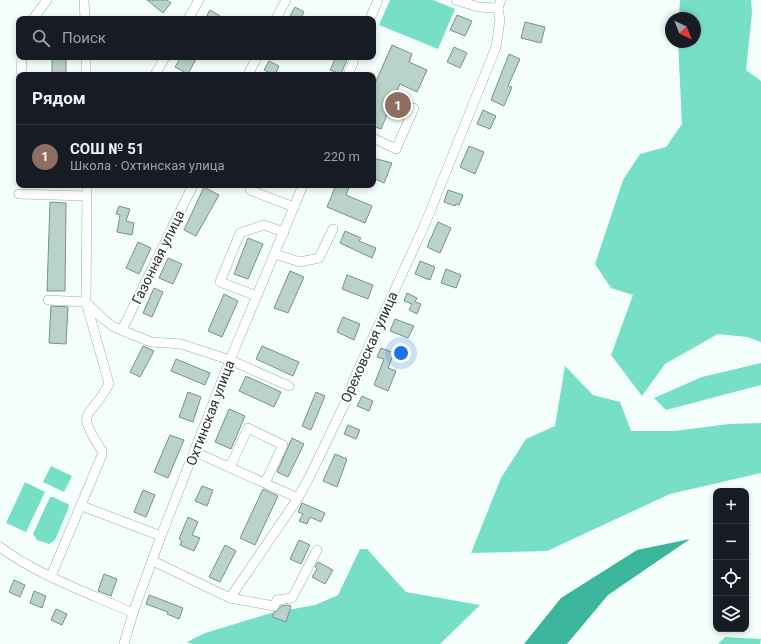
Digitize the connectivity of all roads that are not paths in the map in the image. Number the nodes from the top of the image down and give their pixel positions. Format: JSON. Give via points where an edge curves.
{"nodes":[{"id":1,"x":47,"y":0,"type":"edge"},
{"id":2,"x":84,"y":0,"type":"edge"},
{"id":3,"x":199,"y":0,"type":"edge"},
{"id":4,"x":286,"y":0,"type":"edge"},
{"id":5,"x":378,"y":0,"type":"edge"},
{"id":6,"x":456,"y":0,"type":"edge"},
{"id":7,"x":499,"y":4,"type":"edge"},
{"id":8,"x":35,"y":16,"type":"edge"},
{"id":9,"x":85,"y":16,"type":"edge"},
{"id":10,"x":190,"y":16,"type":"edge"},
{"id":11,"x":278,"y":16,"type":"edge"},
{"id":12,"x":371,"y":16,"type":"edge"},
{"id":13,"x":22,"y":60,"type":"edge"},
{"id":14,"x":86,"y":60,"type":"edge"},
{"id":15,"x":163,"y":60,"type":"edge"},
{"id":16,"x":256,"y":60,"type":"edge"},
{"id":17,"x":354,"y":60,"type":"edge"},
{"id":18,"x":21,"y":72,"type":"edge"},
{"id":19,"x":86,"y":72,"type":"edge"},
{"id":20,"x":157,"y":72,"type":"edge"},
{"id":21,"x":250,"y":72,"type":"edge"},
{"id":22,"x":349,"y":72,"type":"edge"},
{"id":23,"x":414,"y":108,"type":"dead end"},
{"id":24,"x":376,"y":139,"type":"edge"},
{"id":25,"x":87,"y":188,"type":"edge"},
{"id":26,"x":192,"y":188,"type":"edge"},
{"id":27,"x":251,"y":188,"type":"edge"},
{"id":28,"x":302,"y":188,"type":"edge"},
{"id":29,"x":19,"y":194,"type":"dead end"},
{"id":30,"x":86,"y":196,"type":"junction"},
{"id":31,"x":294,"y":207,"type":"junction"},
{"id":32,"x":333,"y":229,"type":"dead end"},
{"id":33,"x":284,"y":232,"type":"junction"},
{"id":34,"x":275,"y":254,"type":"junction"},
{"id":35,"x":257,"y":296,"type":"junction"},
{"id":36,"x":48,"y":300,"type":"dead end"},
{"id":37,"x":86,"y":302,"type":"junction"},
{"id":38,"x":122,"y":330,"type":"junction"},
{"id":39,"x":230,"y":360,"type":"junction"},
{"id":40,"x":289,"y":386,"type":"dead end"},
{"id":41,"x":195,"y":452,"type":"junction"},
{"id":42,"x":230,"y":467,"type":"junction"},
{"id":43,"x":265,"y":483,"type":"junction"},
{"id":44,"x":298,"y":498,"type":"junction"},
{"id":45,"x":82,"y":506,"type":"junction"},
{"id":46,"x":161,"y":536,"type":"junction"},
{"id":47,"x":0,"y":547,"type":"edge"},
{"id":48,"x":317,"y":550,"type":"dead end"},
{"id":49,"x":153,"y":561,"type":"junction"},
{"id":50,"x":51,"y":576,"type":"junction"},
{"id":51,"x":230,"y":598,"type":"junction"},
{"id":52,"x":133,"y":613,"type":"junction"},
{"id":53,"x":124,"y":644,"type":"edge"}],
"edges":[{"from":1,"to":8,"type":"street"},
{"from":2,"to":9,"type":"street"},
{"from":3,"to":10,"type":"street"},
{"from":4,"to":11,"type":"street"},
{"from":5,"to":12,"type":"street"},
{"from":6,"to":7,"type":"street","via":[[478,7]]},
{"from":7,"to":44,"type":"street","name":"Ореховская улица","via":[[500,20],[496,46],[425,224],[345,403]]},
{"from":13,"to":18,"type":"street"},
{"from":14,"to":19,"type":"street"},
{"from":15,"to":20,"type":"street"},
{"from":16,"to":21,"type":"street"},
{"from":17,"to":22,"type":"street"},
{"from":23,"to":24,"type":"street","via":[[396,149]]},
{"from":25,"to":30,"type":"street"},
{"from":26,"to":38,"type":"street","name":"Газонная улица"},
{"from":27,"to":31,"type":"street","via":[[252,191]]},
{"from":28,"to":31,"type":"street","name":"Охтинская улица"},
{"from":29,"to":30,"type":"street"},
{"from":30,"to":37,"type":"street"},
{"from":31,"to":33,"type":"street","name":"Охтинская улица"},
{"from":32,"to":34,"type":"street","via":[[319,258],[300,262]]},
{"from":33,"to":34,"type":"street","name":"Охтинская улица"},
{"from":33,"to":35,"type":"street","via":[[264,225],[240,233],[220,282]]},
{"from":34,"to":35,"type":"street","name":"Охтинская улица"},
{"from":35,"to":39,"type":"street","name":"Охтинская улица"},
{"from":36,"to":37,"type":"street"},
{"from":37,"to":38,"type":"street","via":[[106,322]]},
{"from":37,"to":45,"type":"street","via":[[109,384],[86,416],[88,430],[102,451]]},
{"from":38,"to":39,"type":"street","via":[[151,342],[181,344]]},
{"from":39,"to":40,"type":"street"},
{"from":39,"to":41,"type":"street","name":"Охтинская улица"},
{"from":41,"to":42,"type":"street"},
{"from":41,"to":46,"type":"street","name":"Охтинская улица"},
{"from":42,"to":43,"type":"street"},
{"from":42,"to":43,"type":"street","via":[[248,428],[283,445]]},
{"from":43,"to":44,"type":"street"},
{"from":44,"to":51,"type":"street","name":"Ореховская улица"},
{"from":45,"to":46,"type":"street"},
{"from":45,"to":50,"type":"street"},
{"from":46,"to":49,"type":"street","name":"Охтинская улица"},
{"from":47,"to":50,"type":"street","via":[[11,556]]},
{"from":48,"to":51,"type":"street","via":[[292,598],[277,600],[274,606]]},
{"from":49,"to":51,"type":"street"},
{"from":49,"to":52,"type":"street","name":"Охтинская улица"},
{"from":50,"to":52,"type":"street"},
{"from":52,"to":53,"type":"street","name":"Охтинская улица"}]}
